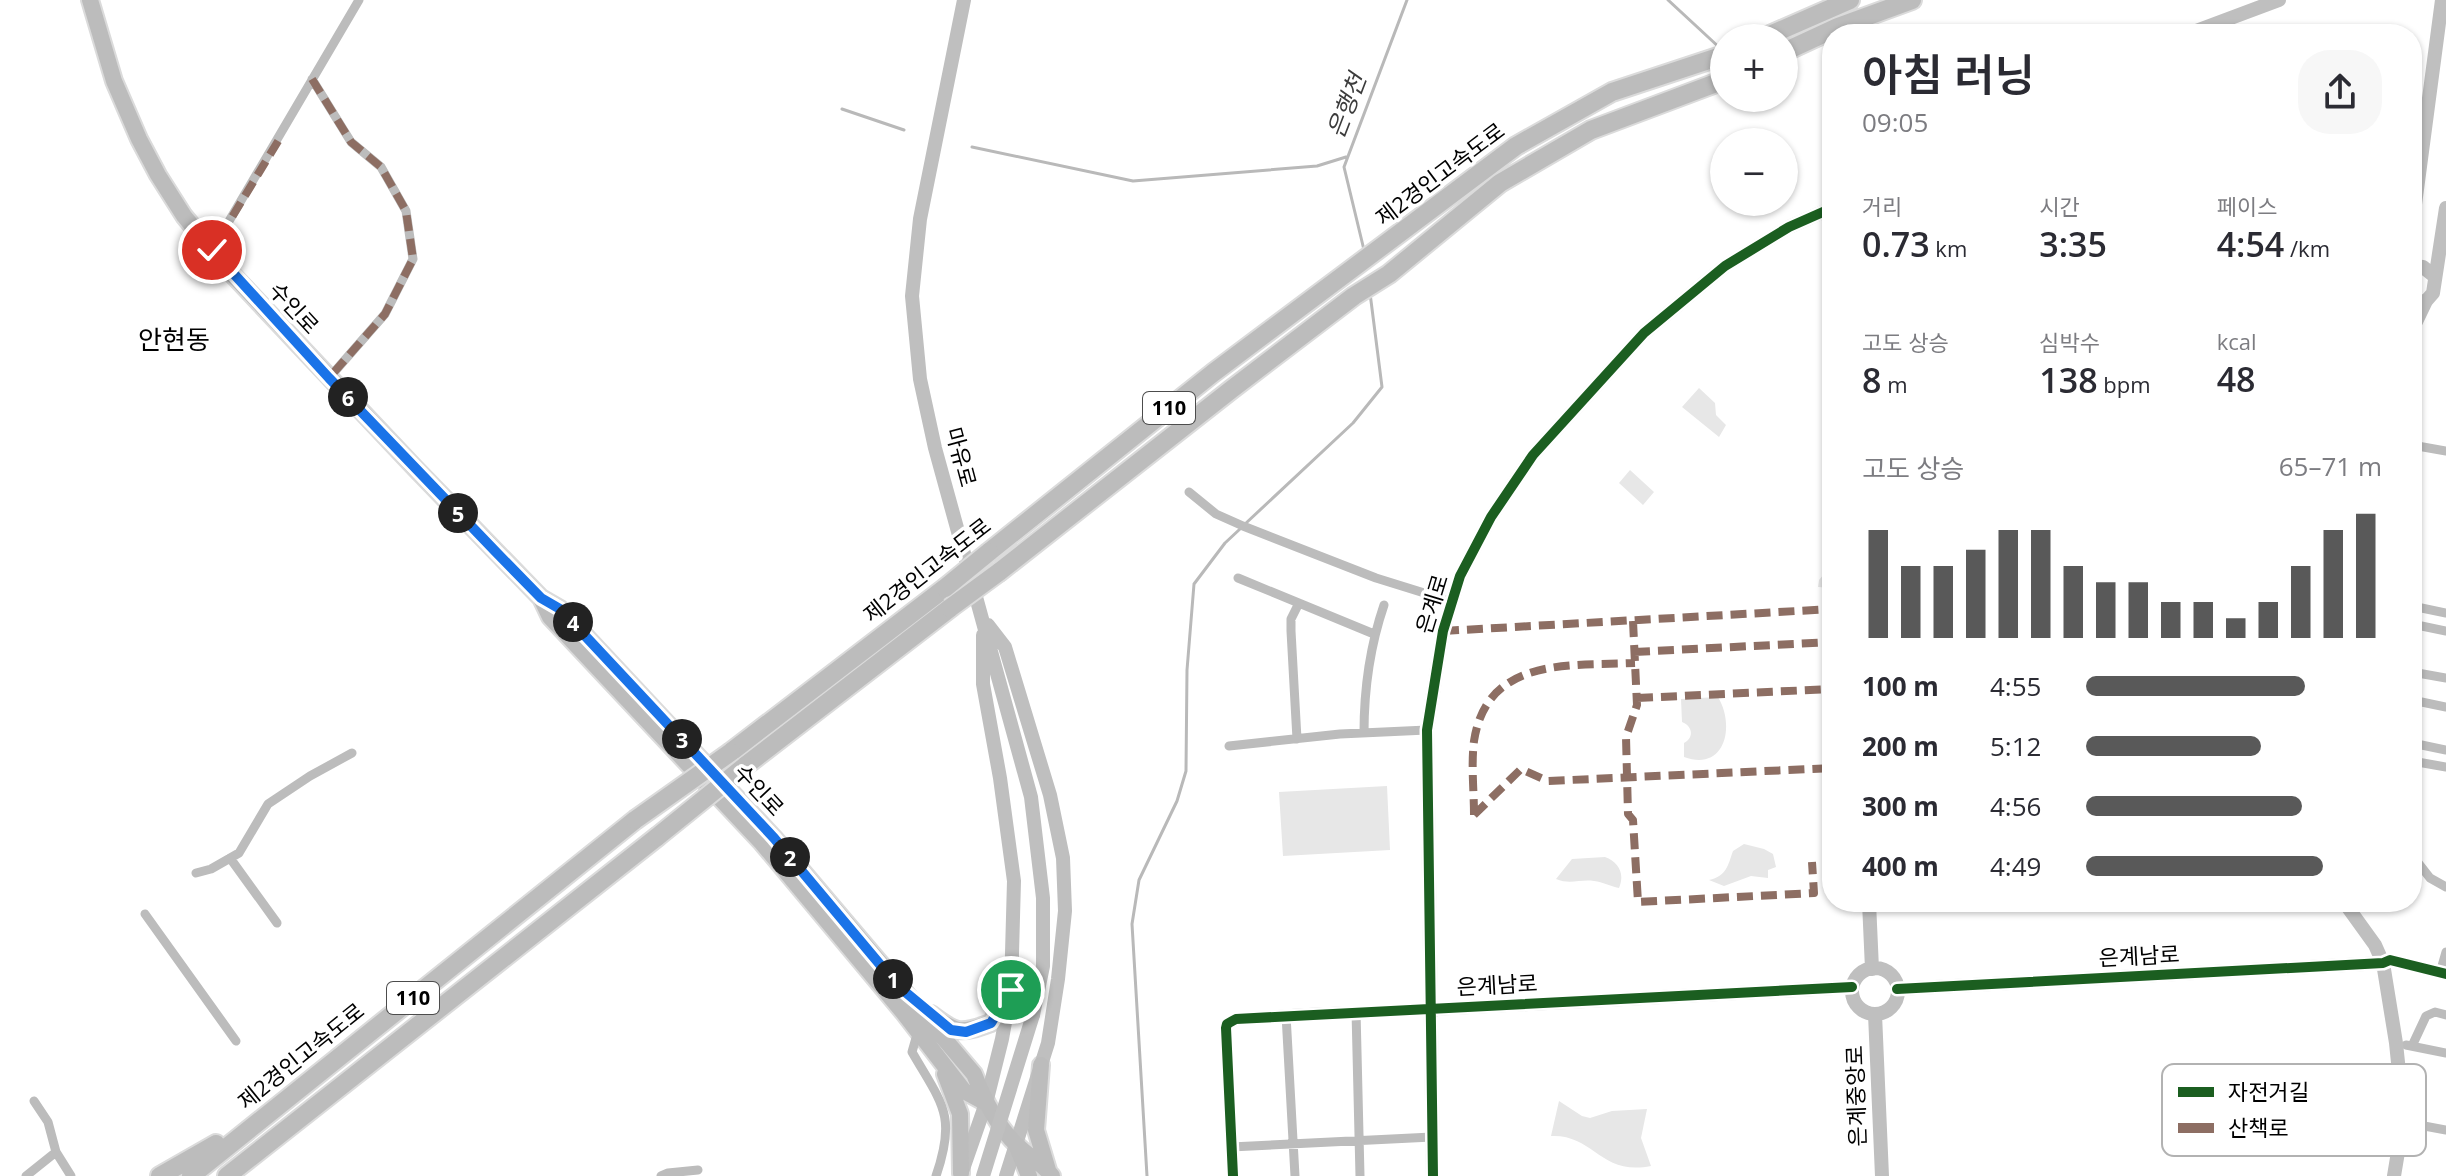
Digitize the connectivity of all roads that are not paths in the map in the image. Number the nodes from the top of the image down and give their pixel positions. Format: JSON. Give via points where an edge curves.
{"nodes":[{"id":1,"x":90,"y":0,"type":"edge"},
{"id":2,"x":359,"y":0,"type":"edge"},
{"id":3,"x":964,"y":0,"type":"edge"},
{"id":4,"x":1850,"y":0,"type":"edge"},
{"id":5,"x":1912,"y":0,"type":"edge"},
{"id":6,"x":2279,"y":0,"type":"edge"},
{"id":7,"x":2442,"y":0,"type":"edge"},
{"id":8,"x":1795,"y":24,"type":"edge"},
{"id":9,"x":1846,"y":24,"type":"edge"},
{"id":10,"x":2215,"y":24,"type":"edge"},
{"id":11,"x":1822,"y":34,"type":"edge"},
{"id":12,"x":1798,"y":46,"type":"edge"},
{"id":13,"x":1710,"y":61,"type":"edge"},
{"id":14,"x":312,"y":79,"type":"junction"},
{"id":15,"x":1710,"y":85,"type":"edge"},
{"id":16,"x":2422,"y":151,"type":"edge"},
{"id":17,"x":2446,"y":208,"type":"edge"},
{"id":18,"x":1822,"y":217,"type":"edge"},
{"id":19,"x":209,"y":253,"type":"junction"},
{"id":20,"x":2422,"y":267,"type":"edge"},
{"id":21,"x":2438,"y":281,"type":"edge"},
{"id":22,"x":2422,"y":300,"type":"edge"},
{"id":23,"x":329,"y":378,"type":"junction"},
{"id":24,"x":2422,"y":447,"type":"edge"},
{"id":25,"x":2446,"y":451,"type":"edge"},
{"id":26,"x":1189,"y":492,"type":"dead end"},
{"id":27,"x":1238,"y":578,"type":"dead end"},
{"id":28,"x":541,"y":598,"type":"junction"},
{"id":29,"x":1450,"y":601,"type":"junction"},
{"id":30,"x":1299,"y":603,"type":"junction"},
{"id":31,"x":1384,"y":605,"type":"dead end"},
{"id":32,"x":2422,"y":608,"type":"edge"},
{"id":33,"x":2446,"y":613,"type":"edge"},
{"id":34,"x":983,"y":618,"type":"junction"},
{"id":35,"x":2422,"y":626,"type":"edge"},
{"id":36,"x":2446,"y":631,"type":"edge"},
{"id":37,"x":1374,"y":634,"type":"junction"},
{"id":38,"x":2422,"y":674,"type":"edge"},
{"id":39,"x":2446,"y":678,"type":"edge"},
{"id":40,"x":2422,"y":702,"type":"edge"},
{"id":41,"x":2446,"y":707,"type":"edge"},
{"id":42,"x":1427,"y":730,"type":"junction"},
{"id":43,"x":1364,"y":733,"type":"junction"},
{"id":44,"x":1297,"y":739,"type":"junction"},
{"id":45,"x":2422,"y":745,"type":"edge"},
{"id":46,"x":1229,"y":746,"type":"dead end"},
{"id":47,"x":2446,"y":750,"type":"edge"},
{"id":48,"x":352,"y":753,"type":"dead end"},
{"id":49,"x":2422,"y":762,"type":"edge"},
{"id":50,"x":2446,"y":767,"type":"edge"},
{"id":51,"x":230,"y":858,"type":"junction"},
{"id":52,"x":2422,"y":868,"type":"edge"},
{"id":53,"x":196,"y":873,"type":"dead end"},
{"id":54,"x":2446,"y":887,"type":"edge"},
{"id":55,"x":1869,"y":912,"type":"edge"},
{"id":56,"x":2351,"y":912,"type":"edge"},
{"id":57,"x":145,"y":914,"type":"dead end"},
{"id":58,"x":277,"y":923,"type":"dead end"},
{"id":59,"x":2446,"y":952,"type":"edge"},
{"id":60,"x":2383,"y":963,"type":"junction"},
{"id":61,"x":1872,"y":969,"type":"junction"},
{"id":62,"x":2443,"y":974,"type":"edge"},
{"id":63,"x":898,"y":986,"type":"junction"},
{"id":64,"x":1852,"y":987,"type":"junction"},
{"id":65,"x":1011,"y":989,"type":"junction"},
{"id":66,"x":1897,"y":989,"type":"junction"},
{"id":67,"x":1432,"y":1009,"type":"junction"},
{"id":68,"x":1356,"y":1011,"type":"junction"},
{"id":69,"x":1875,"y":1014,"type":"junction"},
{"id":70,"x":1286,"y":1015,"type":"junction"},
{"id":71,"x":2446,"y":1015,"type":"edge"},
{"id":72,"x":918,"y":1031,"type":"junction"},
{"id":73,"x":236,"y":1041,"type":"dead end"},
{"id":74,"x":2396,"y":1043,"type":"junction"},
{"id":75,"x":2412,"y":1046,"type":"junction"},
{"id":76,"x":2446,"y":1053,"type":"edge"},
{"id":77,"x":938,"y":1057,"type":"junction"},
{"id":78,"x":2398,"y":1064,"type":"edge"},
{"id":79,"x":1041,"y":1065,"type":"junction"},
{"id":80,"x":34,"y":1101,"type":"dead end"},
{"id":81,"x":986,"y":1103,"type":"junction"},
{"id":82,"x":260,"y":1119,"type":"junction"},
{"id":83,"x":2426,"y":1126,"type":"edge"},
{"id":84,"x":2446,"y":1130,"type":"edge"},
{"id":85,"x":1432,"y":1137,"type":"junction"},
{"id":86,"x":1359,"y":1140,"type":"junction"},
{"id":87,"x":1294,"y":1144,"type":"junction"},
{"id":88,"x":1017,"y":1146,"type":"junction"},
{"id":89,"x":1231,"y":1147,"type":"junction"},
{"id":90,"x":56,"y":1152,"type":"junction"},
{"id":91,"x":2397,"y":1156,"type":"edge"},
{"id":92,"x":240,"y":1169,"type":"edge"},
{"id":93,"x":698,"y":1170,"type":"dead end"},
{"id":94,"x":961,"y":1174,"type":"edge"},
{"id":95,"x":1050,"y":1174,"type":"edge"},
{"id":96,"x":26,"y":1176,"type":"edge"},
{"id":97,"x":71,"y":1176,"type":"edge"},
{"id":98,"x":160,"y":1176,"type":"edge"},
{"id":99,"x":191,"y":1176,"type":"edge"},
{"id":100,"x":227,"y":1176,"type":"edge"},
{"id":101,"x":661,"y":1176,"type":"edge"},
{"id":102,"x":936,"y":1176,"type":"edge"},
{"id":103,"x":983,"y":1176,"type":"edge"},
{"id":104,"x":1006,"y":1176,"type":"edge"},
{"id":105,"x":1029,"y":1176,"type":"edge"},
{"id":106,"x":1233,"y":1176,"type":"edge"},
{"id":107,"x":1295,"y":1176,"type":"edge"},
{"id":108,"x":1360,"y":1176,"type":"edge"},
{"id":109,"x":1433,"y":1176,"type":"edge"},
{"id":110,"x":1882,"y":1176,"type":"edge"},
{"id":111,"x":2394,"y":1176,"type":"edge"}],
"edges":[{"from":1,"to":19,"type":"main road","name":"수인로","via":[[114,81],[139,139]]},
{"from":2,"to":14,"type":"street"},
{"from":3,"to":34,"type":"street","name":"마유로","via":[[920,219],[912,296],[920,379],[935,448]]},
{"from":4,"to":8,"type":"highway"},
{"from":5,"to":9,"type":"highway"},
{"from":6,"to":10,"type":"street"},
{"from":7,"to":16,"type":"street"},
{"from":11,"to":12,"type":"highway"},
{"from":13,"to":82,"type":"highway","name":"제2경인고속도로","number":"110","bridge":true,"via":[[1612,92],[1516,146],[1213,373],[731,752],[635,820]]},
{"from":14,"to":19,"type":"street"},
{"from":14,"to":23,"type":"street","via":[[351,142],[388,178],[406,211],[413,259],[385,314]]},
{"from":15,"to":92,"type":"highway","name":"제2경인고속도로","number":"110","bridge":true,"via":[[1591,130],[1500,183],[1389,274],[745,766]]},
{"from":17,"to":21,"type":"street"},
{"from":18,"to":29,"type":"street","name":"은계로","via":[[1789,227],[1725,266],[1644,333],[1508,489]]},
{"from":19,"to":23,"type":"main road","name":"수인로"},
{"from":20,"to":21,"type":"street"},
{"from":21,"to":22,"type":"street"},
{"from":23,"to":28,"type":"main road","name":"수인로"},
{"from":24,"to":25,"type":"street"},
{"from":26,"to":29,"type":"street","via":[[1216,514],[1243,526]]},
{"from":27,"to":30,"type":"street"},
{"from":28,"to":63,"type":"main road","name":"수인로","via":[[560,609],[774,838]]},
{"from":28,"to":72,"type":"main road","name":"수인로","via":[[550,617],[762,843]]},
{"from":29,"to":42,"type":"street","name":"은계로"},
{"from":30,"to":37,"type":"street"},
{"from":30,"to":44,"type":"street","via":[[1291,619]]},
{"from":31,"to":37,"type":"street"},
{"from":32,"to":33,"type":"street"},
{"from":34,"to":65,"type":"street","via":[[983,684],[1014,881]]},
{"from":34,"to":79,"type":"street","via":[[1005,647],[1050,795],[1063,858],[1065,911],[1058,979]]},
{"from":34,"to":103,"type":"street","name":"마유로","bridge":true,"via":[[1031,797],[1043,898],[1043,966],[1033,1015]]},
{"from":35,"to":36,"type":"street"},
{"from":37,"to":43,"type":"street"},
{"from":38,"to":39,"type":"street"},
{"from":40,"to":41,"type":"street"},
{"from":42,"to":43,"type":"street"},
{"from":42,"to":67,"type":"street","name":"은계로"},
{"from":43,"to":44,"type":"street"},
{"from":44,"to":46,"type":"street"},
{"from":45,"to":47,"type":"street"},
{"from":48,"to":51,"type":"street","via":[[268,804],[239,853]]},
{"from":49,"to":50,"type":"street"},
{"from":51,"to":53,"type":"street"},
{"from":51,"to":58,"type":"street"},
{"from":52,"to":54,"type":"street"},
{"from":55,"to":61,"type":"street"},
{"from":56,"to":60,"type":"street"},
{"from":57,"to":73,"type":"street"},
{"from":59,"to":62,"type":"street"},
{"from":60,"to":62,"type":"street","via":[[2390,960]]},
{"from":60,"to":66,"type":"street","name":"은계남로"},
{"from":60,"to":74,"type":"street"},
{"from":61,"to":64,"type":"street","via":[[1859,975]]},
{"from":61,"to":66,"type":"street","via":[[1886,971]]},
{"from":63,"to":65,"type":"main road","via":[[951,1030],[966,1032],[991,1023]]},
{"from":63,"to":81,"type":"main road","name":"수인로","via":[[974,1074]]},
{"from":64,"to":67,"type":"street","name":"은계남로"},
{"from":64,"to":69,"type":"street","via":[[1857,1006]]},
{"from":65,"to":81,"type":"street"},
{"from":66,"to":69,"type":"street","via":[[1889,1009]]},
{"from":67,"to":68,"type":"street"},
{"from":67,"to":85,"type":"street","name":"은계로"},
{"from":68,"to":70,"type":"street"},
{"from":68,"to":86,"type":"street"},
{"from":69,"to":110,"type":"street","name":"은계중앙로"},
{"from":70,"to":87,"type":"street"},
{"from":70,"to":89,"type":"street","via":[[1227,1024]]},
{"from":71,"to":75,"type":"street","via":[[2426,1016]]},
{"from":72,"to":77,"type":"main road","name":"수인로"},
{"from":72,"to":102,"type":"street","via":[[912,1052],[944,1109],[947,1127]]},
{"from":74,"to":75,"type":"street"},
{"from":74,"to":78,"type":"street"},
{"from":75,"to":76,"type":"street"},
{"from":77,"to":81,"type":"main road","name":"수인로","via":[[964,1091]]},
{"from":77,"to":94,"type":"main road","via":[[960,1114]]},
{"from":79,"to":88,"type":"street"},
{"from":79,"to":95,"type":"main road","via":[[1036,1130]]},
{"from":80,"to":90,"type":"street","via":[[48,1122]]},
{"from":81,"to":88,"type":"main road","name":"수인로"},
{"from":81,"to":94,"type":"street"},
{"from":82,"to":98,"type":"highway"},
{"from":82,"to":99,"type":"highway","name":"제2경인고속도로","number":"110"},
{"from":83,"to":84,"type":"street"},
{"from":85,"to":86,"type":"street"},
{"from":85,"to":109,"type":"street","name":"은계로"},
{"from":86,"to":87,"type":"street"},
{"from":86,"to":108,"type":"street"},
{"from":87,"to":89,"type":"street"},
{"from":87,"to":107,"type":"street"},
{"from":88,"to":95,"type":"main road","name":"수인로"},
{"from":88,"to":104,"type":"street"},
{"from":88,"to":105,"type":"main road","name":"수인로"},
{"from":89,"to":106,"type":"street"},
{"from":90,"to":96,"type":"street"},
{"from":90,"to":97,"type":"street"},
{"from":91,"to":111,"type":"street"},
{"from":92,"to":100,"type":"highway","name":"제2경인고속도로","number":"110"},
{"from":93,"to":101,"type":"street"}]}
